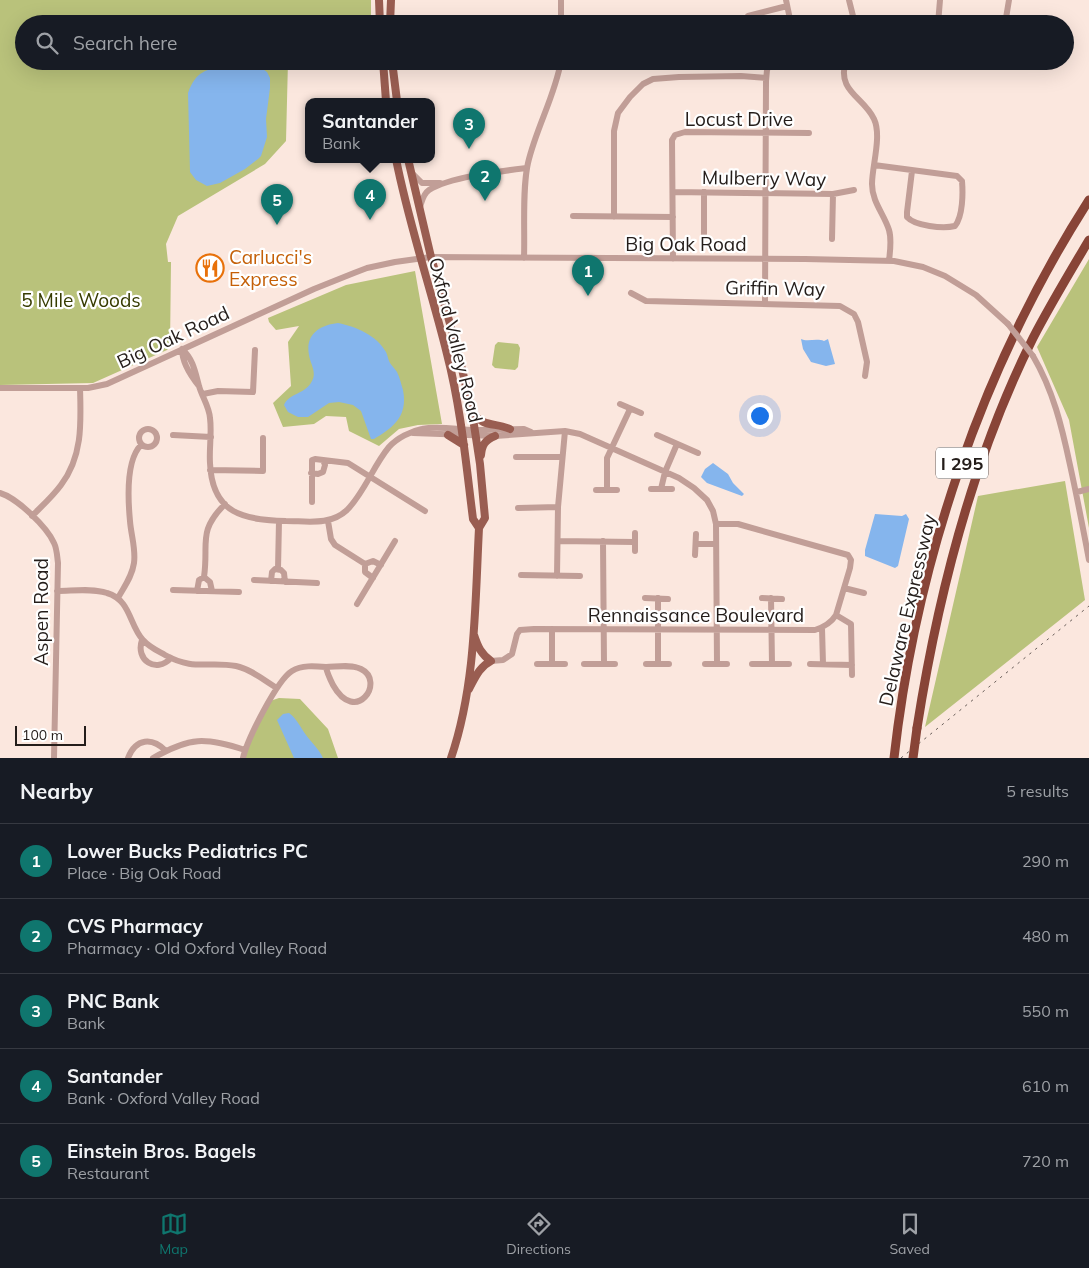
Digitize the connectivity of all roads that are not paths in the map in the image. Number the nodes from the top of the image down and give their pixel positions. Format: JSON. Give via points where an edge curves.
{"nodes":[{"id":1,"x":379,"y":0,"type":"edge"},
{"id":2,"x":391,"y":0,"type":"edge"},
{"id":3,"x":561,"y":0,"type":"edge"},
{"id":4,"x":849,"y":0,"type":"edge"},
{"id":5,"x":940,"y":0,"type":"edge"},
{"id":6,"x":1009,"y":0,"type":"edge"},
{"id":7,"x":786,"y":3,"type":"edge"},
{"id":8,"x":380,"y":15,"type":"edge"},
{"id":9,"x":390,"y":15,"type":"edge"},
{"id":10,"x":561,"y":15,"type":"edge"},
{"id":11,"x":751,"y":15,"type":"edge"},
{"id":12,"x":852,"y":15,"type":"edge"},
{"id":13,"x":939,"y":15,"type":"edge"},
{"id":14,"x":1006,"y":15,"type":"edge"},
{"id":15,"x":384,"y":70,"type":"edge"},
{"id":16,"x":393,"y":70,"type":"edge"},
{"id":17,"x":560,"y":70,"type":"edge"},
{"id":18,"x":767,"y":70,"type":"edge"},
{"id":19,"x":844,"y":70,"type":"edge"},
{"id":20,"x":766,"y":78,"type":"junction"},
{"id":21,"x":386,"y":98,"type":"edge"},
{"id":22,"x":398,"y":98,"type":"edge"},
{"id":23,"x":767,"y":134,"type":"junction"},
{"id":24,"x":808,"y":134,"type":"dead end"},
{"id":25,"x":397,"y":163,"type":"edge"},
{"id":26,"x":409,"y":163,"type":"edge"},
{"id":27,"x":874,"y":165,"type":"junction"},
{"id":28,"x":527,"y":168,"type":"junction"},
{"id":29,"x":912,"y":171,"type":"junction"},
{"id":30,"x":412,"y":173,"type":"junction"},
{"id":31,"x":451,"y":182,"type":"junction"},
{"id":32,"x":854,"y":190,"type":"dead end"},
{"id":33,"x":673,"y":192,"type":"junction"},
{"id":34,"x":704,"y":192,"type":"junction"},
{"id":35,"x":766,"y":192,"type":"junction"},
{"id":36,"x":833,"y":194,"type":"junction"},
{"id":37,"x":1088,"y":201,"type":"edge"},
{"id":38,"x":420,"y":207,"type":"junction"},
{"id":39,"x":573,"y":216,"type":"dead end"},
{"id":40,"x":614,"y":217,"type":"junction"},
{"id":41,"x":673,"y":217,"type":"junction"},
{"id":42,"x":704,"y":234,"type":"dead end"},
{"id":43,"x":832,"y":238,"type":"dead end"},
{"id":44,"x":1089,"y":240,"type":"edge"},
{"id":45,"x":431,"y":256,"type":"junction"},
{"id":46,"x":524,"y":258,"type":"junction"},
{"id":47,"x":420,"y":259,"type":"junction"},
{"id":48,"x":672,"y":259,"type":"junction"},
{"id":49,"x":765,"y":259,"type":"junction"},
{"id":50,"x":889,"y":261,"type":"junction"},
{"id":51,"x":631,"y":293,"type":"dead end"},
{"id":52,"x":765,"y":303,"type":"junction"},
{"id":53,"x":182,"y":349,"type":"junction"},
{"id":54,"x":255,"y":350,"type":"dead end"},
{"id":55,"x":865,"y":376,"type":"dead end"},
{"id":56,"x":0,"y":388,"type":"edge"},
{"id":57,"x":80,"y":388,"type":"junction"},
{"id":58,"x":202,"y":394,"type":"junction"},
{"id":59,"x":620,"y":404,"type":"dead end"},
{"id":60,"x":630,"y":408,"type":"junction"},
{"id":61,"x":472,"y":412,"type":"junction"},
{"id":62,"x":641,"y":413,"type":"dead end"},
{"id":63,"x":510,"y":429,"type":"junction"},
{"id":64,"x":565,"y":431,"type":"junction"},
{"id":65,"x":462,"y":432,"type":"junction"},
{"id":66,"x":531,"y":432,"type":"junction"},
{"id":67,"x":412,"y":433,"type":"junction"},
{"id":68,"x":475,"y":433,"type":"junction"},
{"id":69,"x":173,"y":435,"type":"dead end"},
{"id":70,"x":448,"y":435,"type":"junction"},
{"id":71,"x":657,"y":435,"type":"dead end"},
{"id":72,"x":494,"y":436,"type":"junction"},
{"id":73,"x":211,"y":437,"type":"junction"},
{"id":74,"x":263,"y":438,"type":"dead end"},
{"id":75,"x":677,"y":444,"type":"junction"},
{"id":76,"x":141,"y":445,"type":"dead end"},
{"id":77,"x":464,"y":445,"type":"junction"},
{"id":78,"x":612,"y":449,"type":"junction"},
{"id":79,"x":698,"y":453,"type":"dead end"},
{"id":80,"x":516,"y":457,"type":"dead end"},
{"id":81,"x":562,"y":457,"type":"junction"},
{"id":82,"x":323,"y":460,"type":"junction"},
{"id":83,"x":480,"y":464,"type":"junction"},
{"id":84,"x":210,"y":470,"type":"junction"},
{"id":85,"x":665,"y":472,"type":"junction"},
{"id":86,"x":311,"y":473,"type":"junction"},
{"id":87,"x":370,"y":476,"type":"junction"},
{"id":88,"x":651,"y":489,"type":"dead end"},
{"id":89,"x":661,"y":489,"type":"junction"},
{"id":90,"x":672,"y":489,"type":"dead end"},
{"id":91,"x":596,"y":490,"type":"dead end"},
{"id":92,"x":607,"y":490,"type":"junction"},
{"id":93,"x":617,"y":490,"type":"dead end"},
{"id":94,"x":1089,"y":490,"type":"edge"},
{"id":95,"x":1076,"y":492,"type":"junction"},
{"id":96,"x":0,"y":493,"type":"edge"},
{"id":97,"x":312,"y":502,"type":"dead end"},
{"id":98,"x":225,"y":504,"type":"junction"},
{"id":99,"x":558,"y":507,"type":"junction"},
{"id":100,"x":518,"y":508,"type":"dead end"},
{"id":101,"x":425,"y":510,"type":"dead end"},
{"id":102,"x":32,"y":516,"type":"junction"},
{"id":103,"x":279,"y":521,"type":"junction"},
{"id":104,"x":328,"y":521,"type":"junction"},
{"id":105,"x":716,"y":524,"type":"junction"},
{"id":106,"x":479,"y":528,"type":"junction"},
{"id":107,"x":635,"y":533,"type":"dead end"},
{"id":108,"x":696,"y":534,"type":"dead end"},
{"id":109,"x":395,"y":541,"type":"dead end"},
{"id":110,"x":558,"y":541,"type":"junction"},
{"id":111,"x":603,"y":541,"type":"junction"},
{"id":112,"x":634,"y":542,"type":"junction"},
{"id":113,"x":696,"y":544,"type":"junction"},
{"id":114,"x":716,"y":544,"type":"junction"},
{"id":115,"x":635,"y":550,"type":"dead end"},
{"id":116,"x":696,"y":555,"type":"dead end"},
{"id":117,"x":1089,"y":560,"type":"edge"},
{"id":118,"x":365,"y":564,"type":"junction"},
{"id":119,"x":381,"y":565,"type":"junction"},
{"id":120,"x":278,"y":569,"type":"junction"},
{"id":121,"x":521,"y":575,"type":"dead end"},
{"id":122,"x":557,"y":576,"type":"junction"},
{"id":123,"x":580,"y":576,"type":"dead end"},
{"id":124,"x":204,"y":577,"type":"junction"},
{"id":125,"x":373,"y":578,"type":"junction"},
{"id":126,"x":254,"y":580,"type":"dead end"},
{"id":127,"x":271,"y":581,"type":"junction"},
{"id":128,"x":285,"y":582,"type":"junction"},
{"id":129,"x":317,"y":583,"type":"dead end"},
{"id":130,"x":844,"y":588,"type":"junction"},
{"id":131,"x":173,"y":590,"type":"dead end"},
{"id":132,"x":57,"y":591,"type":"junction"},
{"id":133,"x":197,"y":591,"type":"junction"},
{"id":134,"x":212,"y":592,"type":"junction"},
{"id":135,"x":239,"y":592,"type":"dead end"},
{"id":136,"x":864,"y":593,"type":"dead end"},
{"id":137,"x":118,"y":598,"type":"junction"},
{"id":138,"x":645,"y":598,"type":"dead end"},
{"id":139,"x":658,"y":598,"type":"junction"},
{"id":140,"x":762,"y":598,"type":"dead end"},
{"id":141,"x":771,"y":598,"type":"junction"},
{"id":142,"x":668,"y":599,"type":"dead end"},
{"id":143,"x":782,"y":599,"type":"dead end"},
{"id":144,"x":357,"y":604,"type":"dead end"},
{"id":145,"x":836,"y":615,"type":"junction"},
{"id":146,"x":822,"y":628,"type":"junction"},
{"id":147,"x":552,"y":629,"type":"junction"},
{"id":148,"x":604,"y":629,"type":"junction"},
{"id":149,"x":658,"y":629,"type":"junction"},
{"id":150,"x":716,"y":630,"type":"junction"},
{"id":151,"x":772,"y":630,"type":"junction"},
{"id":152,"x":473,"y":633,"type":"junction"},
{"id":153,"x":142,"y":640,"type":"junction"},
{"id":154,"x":171,"y":658,"type":"junction"},
{"id":155,"x":491,"y":661,"type":"junction"},
{"id":156,"x":537,"y":664,"type":"dead end"},
{"id":157,"x":552,"y":664,"type":"junction"},
{"id":158,"x":565,"y":664,"type":"dead end"},
{"id":159,"x":584,"y":664,"type":"dead end"},
{"id":160,"x":604,"y":664,"type":"junction"},
{"id":161,"x":615,"y":664,"type":"dead end"},
{"id":162,"x":646,"y":664,"type":"dead end"},
{"id":163,"x":658,"y":664,"type":"junction"},
{"id":164,"x":669,"y":664,"type":"dead end"},
{"id":165,"x":705,"y":664,"type":"dead end"},
{"id":166,"x":717,"y":664,"type":"junction"},
{"id":167,"x":727,"y":664,"type":"dead end"},
{"id":168,"x":752,"y":664,"type":"dead end"},
{"id":169,"x":772,"y":664,"type":"junction"},
{"id":170,"x":789,"y":664,"type":"dead end"},
{"id":171,"x":810,"y":664,"type":"dead end"},
{"id":172,"x":824,"y":664,"type":"junction"},
{"id":173,"x":852,"y":664,"type":"junction"},
{"id":174,"x":326,"y":667,"type":"junction"},
{"id":175,"x":852,"y":675,"type":"dead end"},
{"id":176,"x":277,"y":688,"type":"junction"},
{"id":177,"x":466,"y":695,"type":"junction"},
{"id":178,"x":245,"y":750,"type":"junction"},
{"id":179,"x":166,"y":751,"type":"junction"},
{"id":180,"x":54,"y":758,"type":"edge"},
{"id":181,"x":128,"y":758,"type":"edge"},
{"id":182,"x":154,"y":758,"type":"edge"},
{"id":183,"x":244,"y":758,"type":"edge"},
{"id":184,"x":451,"y":758,"type":"edge"},
{"id":185,"x":894,"y":758,"type":"edge"},
{"id":186,"x":913,"y":758,"type":"edge"}],
"edges":[{"from":1,"to":8,"type":"main road"},
{"from":2,"to":9,"type":"main road"},
{"from":3,"to":10,"type":"street"},
{"from":4,"to":12,"type":"street"},
{"from":5,"to":13,"type":"street"},
{"from":6,"to":14,"type":"street"},
{"from":7,"to":11,"type":"street"},
{"from":15,"to":21,"type":"main road"},
{"from":16,"to":22,"type":"main road"},
{"from":17,"to":28,"type":"street"},
{"from":18,"to":20,"type":"street"},
{"from":19,"to":27,"type":"street","via":[[845,82],[850,91],[871,114],[877,126]]},
{"from":20,"to":23,"type":"street"},
{"from":20,"to":40,"type":"street","via":[[678,77],[643,84],[618,113],[614,130]]},
{"from":23,"to":24,"type":"street","name":"Locust Drive"},
{"from":23,"to":33,"type":"street","name":"Locust Drive","via":[[675,134],[672,140]]},
{"from":23,"to":35,"type":"street"},
{"from":25,"to":47,"type":"main road","name":"Oxford Valley Road"},
{"from":26,"to":30,"type":"main road","name":"Oxford Valley Road"},
{"from":27,"to":29,"type":"street"},
{"from":27,"to":50,"type":"street","via":[[874,200],[889,230]]},
{"from":28,"to":31,"type":"street","via":[[496,171]]},
{"from":28,"to":46,"type":"street"},
{"from":29,"to":29,"type":"street","via":[[957,176],[962,181],[959,218],[954,226],[914,223],[908,217]]},
{"from":30,"to":31,"type":"street","via":[[425,184]]},
{"from":30,"to":38,"type":"main road","name":"Oxford Valley Road"},
{"from":31,"to":38,"type":"street","via":[[424,194]]},
{"from":32,"to":36,"type":"street","name":"Mulberry Way"},
{"from":33,"to":34,"type":"street","name":"Mulberry Way"},
{"from":33,"to":41,"type":"street","name":"Locust Drive"},
{"from":34,"to":35,"type":"street","name":"Mulberry Way"},
{"from":34,"to":42,"type":"street"},
{"from":35,"to":36,"type":"street","name":"Mulberry Way"},
{"from":35,"to":49,"type":"street"},
{"from":36,"to":43,"type":"street"},
{"from":37,"to":185,"type":"highway","name":"Delaware Expressway","number":"I 295","via":[[1036,291],[997,373],[968,445],[926,582]]},
{"from":38,"to":45,"type":"main road","name":"Oxford Valley Road"},
{"from":39,"to":40,"type":"street"},
{"from":40,"to":41,"type":"street"},
{"from":41,"to":48,"type":"street","name":"Locust Drive"},
{"from":44,"to":186,"type":"highway","name":"Delaware Expressway","number":"I 295","bridge":true,"via":[[1021,365],[992,432],[970,496],[937,616]]},
{"from":45,"to":46,"type":"street","name":"Big Oak Road"},
{"from":45,"to":47,"type":"street","name":"Big Oak Road"},
{"from":45,"to":61,"type":"main road","name":"Oxford Valley Road"},
{"from":46,"to":48,"type":"street","name":"Big Oak Road"},
{"from":47,"to":53,"type":"street","name":"Big Oak Road","via":[[354,273]]},
{"from":47,"to":65,"type":"main road","name":"Oxford Valley Road","via":[[448,355]]},
{"from":48,"to":49,"type":"street","name":"Big Oak Road"},
{"from":49,"to":50,"type":"street","name":"Big Oak Road"},
{"from":49,"to":52,"type":"street"},
{"from":50,"to":95,"type":"street","name":"Big Oak Road","bridge":true,"via":[[923,267],[945,276],[976,295],[1008,324],[1043,373],[1057,410]]},
{"from":51,"to":52,"type":"street","name":"Griffin Way","via":[[646,301]]},
{"from":52,"to":55,"type":"street","name":"Griffin Way","via":[[834,305],[854,314],[867,362]]},
{"from":53,"to":57,"type":"street","name":"Big Oak Road","via":[[116,380]]},
{"from":53,"to":58,"type":"street","via":[[182,358]]},
{"from":54,"to":58,"type":"street","via":[[254,392]]},
{"from":56,"to":57,"type":"street","name":"Big Oak Road"},
{"from":57,"to":102,"type":"street","via":[[80,435],[72,465],[63,483]]},
{"from":58,"to":73,"type":"street","via":[[209,410]]},
{"from":59,"to":60,"type":"street"},
{"from":60,"to":62,"type":"street"},
{"from":60,"to":78,"type":"street"},
{"from":61,"to":63,"type":"main road","via":[[485,424]]},
{"from":61,"to":68,"type":"main road","name":"Oxford Valley Road"},
{"from":63,"to":66,"type":"street"},
{"from":63,"to":68,"type":"street"},
{"from":64,"to":66,"type":"street"},
{"from":64,"to":78,"type":"street","via":[[580,434]]},
{"from":64,"to":81,"type":"street"},
{"from":65,"to":67,"type":"street","via":[[428,428]]},
{"from":65,"to":68,"type":"street"},
{"from":65,"to":70,"type":"street"},
{"from":65,"to":77,"type":"main road","name":"Oxford Valley Road"},
{"from":66,"to":72,"type":"street"},
{"from":67,"to":70,"type":"street"},
{"from":67,"to":87,"type":"street","via":[[393,443]]},
{"from":68,"to":72,"type":"street"},
{"from":68,"to":83,"type":"main road","name":"Oxford Valley Road"},
{"from":69,"to":73,"type":"street"},
{"from":70,"to":77,"type":"main road"},
{"from":71,"to":75,"type":"street"},
{"from":72,"to":83,"type":"main road","via":[[482,446]]},
{"from":73,"to":84,"type":"street"},
{"from":74,"to":84,"type":"street","via":[[263,471]]},
{"from":75,"to":79,"type":"street"},
{"from":75,"to":85,"type":"street"},
{"from":76,"to":137,"type":"street","via":[[134,457],[130,484],[134,561],[130,577]]},
{"from":77,"to":106,"type":"main road","name":"Oxford Valley Road","via":[[472,519]]},
{"from":78,"to":85,"type":"street"},
{"from":78,"to":92,"type":"street","via":[[608,458]]},
{"from":80,"to":81,"type":"street"},
{"from":81,"to":99,"type":"street"},
{"from":82,"to":86,"type":"street","via":[[312,460]]},
{"from":82,"to":86,"type":"street","via":[[323,472]]},
{"from":82,"to":87,"type":"street","via":[[348,462]]},
{"from":83,"to":106,"type":"main road","name":"Oxford Valley Road","via":[[484,518]]},
{"from":84,"to":98,"type":"street","via":[[213,484]]},
{"from":85,"to":89,"type":"street"},
{"from":85,"to":105,"type":"street","via":[[694,488],[707,500]]},
{"from":86,"to":97,"type":"street"},
{"from":87,"to":101,"type":"street"},
{"from":87,"to":104,"type":"street","via":[[350,506]]},
{"from":88,"to":89,"type":"street"},
{"from":89,"to":90,"type":"street"},
{"from":91,"to":92,"type":"street"},
{"from":92,"to":93,"type":"street"},
{"from":94,"to":95,"type":"street"},
{"from":95,"to":117,"type":"street","name":"Big Oak Road"},
{"from":96,"to":102,"type":"street","name":"Aspen Road","via":[[17,501]]},
{"from":98,"to":103,"type":"street","via":[[249,518]]},
{"from":98,"to":124,"type":"street","via":[[215,514],[205,534]]},
{"from":99,"to":100,"type":"street"},
{"from":99,"to":110,"type":"street"},
{"from":102,"to":132,"type":"street","name":"Aspen Road","via":[[49,534],[56,548]]},
{"from":103,"to":104,"type":"street"},
{"from":103,"to":120,"type":"street"},
{"from":104,"to":118,"type":"street","via":[[335,545]]},
{"from":105,"to":114,"type":"street"},
{"from":105,"to":130,"type":"street","via":[[738,524],[848,555],[851,560]]},
{"from":106,"to":152,"type":"main road","name":"Oxford Valley Road"},
{"from":107,"to":112,"type":"street"},
{"from":108,"to":113,"type":"street"},
{"from":109,"to":119,"type":"street"},
{"from":110,"to":111,"type":"street"},
{"from":110,"to":122,"type":"street"},
{"from":111,"to":112,"type":"street"},
{"from":111,"to":148,"type":"street"},
{"from":112,"to":115,"type":"street"},
{"from":113,"to":114,"type":"street"},
{"from":113,"to":116,"type":"street"},
{"from":114,"to":150,"type":"street"},
{"from":118,"to":119,"type":"street","via":[[372,561]]},
{"from":118,"to":125,"type":"street","via":[[365,572]]},
{"from":119,"to":125,"type":"street"},
{"from":120,"to":127,"type":"street","via":[[272,572]]},
{"from":120,"to":128,"type":"street","via":[[284,573]]},
{"from":121,"to":122,"type":"street"},
{"from":122,"to":123,"type":"street"},
{"from":124,"to":133,"type":"street","via":[[199,580]]},
{"from":124,"to":134,"type":"street","via":[[210,582]]},
{"from":125,"to":144,"type":"street"},
{"from":126,"to":127,"type":"street"},
{"from":127,"to":128,"type":"street"},
{"from":128,"to":129,"type":"street"},
{"from":130,"to":136,"type":"street"},
{"from":130,"to":145,"type":"street"},
{"from":131,"to":133,"type":"street"},
{"from":132,"to":137,"type":"street","via":[[102,592]]},
{"from":132,"to":180,"type":"street","name":"Aspen Road"},
{"from":133,"to":134,"type":"street"},
{"from":134,"to":135,"type":"street"},
{"from":137,"to":153,"type":"street","via":[[129,611]]},
{"from":138,"to":139,"type":"street"},
{"from":139,"to":142,"type":"street"},
{"from":139,"to":149,"type":"street"},
{"from":140,"to":141,"type":"street"},
{"from":141,"to":143,"type":"street"},
{"from":141,"to":151,"type":"street"},
{"from":145,"to":146,"type":"street","name":"Rennaissance Boulevard"},
{"from":145,"to":173,"type":"street","via":[[851,624]]},
{"from":146,"to":151,"type":"street","name":"Rennaissance Boulevard"},
{"from":146,"to":172,"type":"street"},
{"from":147,"to":148,"type":"street","name":"Rennaissance Boulevard"},
{"from":147,"to":155,"type":"street","name":"Rennaissance Boulevard","via":[[520,630],[512,654],[503,660]]},
{"from":147,"to":157,"type":"street"},
{"from":148,"to":149,"type":"street","name":"Rennaissance Boulevard"},
{"from":148,"to":160,"type":"street"},
{"from":149,"to":150,"type":"street","name":"Rennaissance Boulevard"},
{"from":149,"to":163,"type":"street"},
{"from":150,"to":151,"type":"street","name":"Rennaissance Boulevard"},
{"from":150,"to":166,"type":"street"},
{"from":151,"to":169,"type":"street"},
{"from":152,"to":155,"type":"main road","via":[[479,649]]},
{"from":152,"to":177,"type":"main road","name":"Oxford Valley Road"},
{"from":153,"to":154,"type":"street"},
{"from":153,"to":154,"type":"street","via":[[140,651],[150,663],[161,665]]},
{"from":154,"to":176,"type":"street","via":[[192,665],[239,667]]},
{"from":155,"to":177,"type":"main road","via":[[479,670]]},
{"from":156,"to":157,"type":"street"},
{"from":157,"to":158,"type":"street"},
{"from":159,"to":160,"type":"street"},
{"from":160,"to":161,"type":"street"},
{"from":162,"to":163,"type":"street"},
{"from":163,"to":164,"type":"street"},
{"from":165,"to":166,"type":"street"},
{"from":166,"to":167,"type":"street"},
{"from":168,"to":169,"type":"street"},
{"from":169,"to":170,"type":"street"},
{"from":171,"to":172,"type":"street"},
{"from":172,"to":173,"type":"street"},
{"from":173,"to":175,"type":"street"},
{"from":174,"to":174,"type":"street","via":[[354,666],[363,669],[370,678],[368,693],[356,702],[345,700],[339,695]]},
{"from":174,"to":176,"type":"street","via":[[297,668]]},
{"from":176,"to":178,"type":"street"},
{"from":177,"to":184,"type":"main road","name":"Oxford Valley Road"},
{"from":178,"to":179,"type":"street","via":[[202,740]]},
{"from":178,"to":183,"type":"street"},
{"from":179,"to":181,"type":"street","via":[[155,742],[147,741],[137,745]]},
{"from":179,"to":182,"type":"street"}]}
